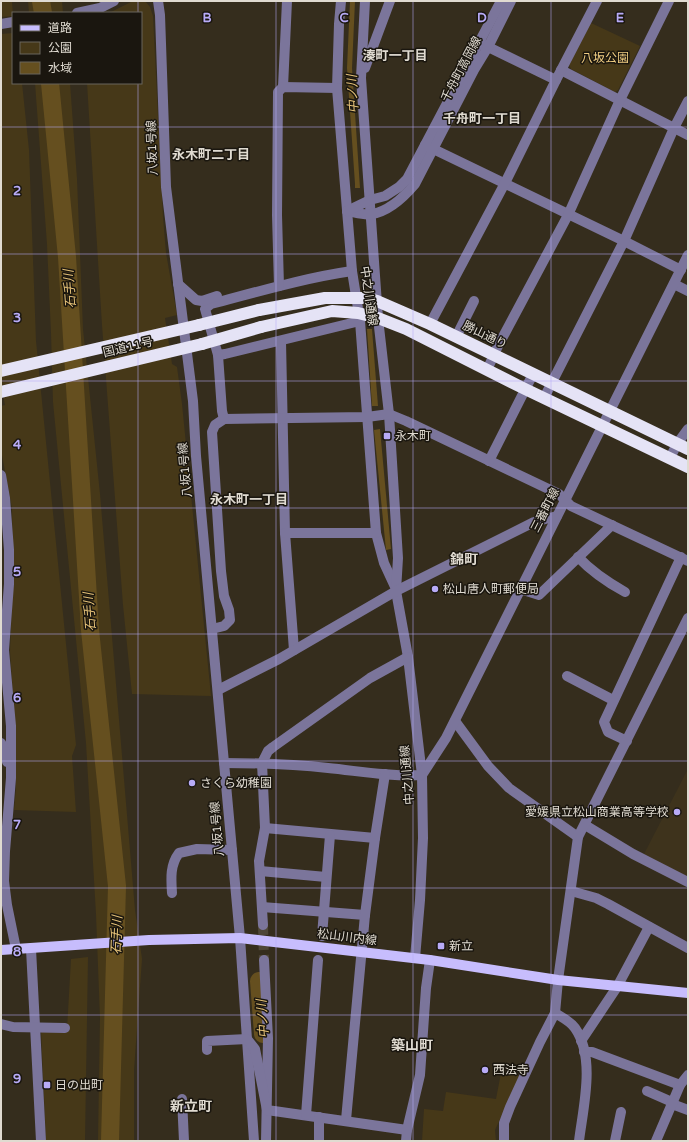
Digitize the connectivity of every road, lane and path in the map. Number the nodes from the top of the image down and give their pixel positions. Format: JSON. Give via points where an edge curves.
{"nodes":[{"id":1,"x":114,"y":1,"type":"edge"},
{"id":2,"x":158,"y":1,"type":"edge"},
{"id":3,"x":287,"y":1,"type":"edge"},
{"id":4,"x":341,"y":1,"type":"edge"},
{"id":5,"x":365,"y":1,"type":"edge"},
{"id":6,"x":390,"y":1,"type":"edge"},
{"id":7,"x":501,"y":1,"type":"edge"},
{"id":8,"x":511,"y":1,"type":"edge"},
{"id":9,"x":597,"y":1,"type":"edge"},
{"id":10,"x":669,"y":1,"type":"edge"},
{"id":11,"x":88,"y":12,"type":"edge"},
{"id":12,"x":484,"y":45,"type":"junction"},
{"id":13,"x":561,"y":70,"type":"junction"},
{"id":14,"x":361,"y":78,"type":"junction"},
{"id":15,"x":556,"y":80,"type":"junction"},
{"id":16,"x":283,"y":87,"type":"junction"},
{"id":17,"x":337,"y":88,"type":"junction"},
{"id":18,"x":620,"y":100,"type":"junction"},
{"id":19,"x":688,"y":101,"type":"edge"},
{"id":20,"x":674,"y":128,"type":"junction"},
{"id":21,"x":688,"y":135,"type":"edge"},
{"id":22,"x":429,"y":147,"type":"junction"},
{"id":23,"x":505,"y":183,"type":"junction"},
{"id":24,"x":370,"y":200,"type":"junction"},
{"id":25,"x":347,"y":211,"type":"junction"},
{"id":26,"x":371,"y":215,"type":"junction"},
{"id":27,"x":568,"y":215,"type":"junction"},
{"id":28,"x":624,"y":241,"type":"junction"},
{"id":29,"x":688,"y":255,"type":"edge"},
{"id":30,"x":681,"y":270,"type":"junction"},
{"id":31,"x":352,"y":271,"type":"junction"},
{"id":32,"x":178,"y":284,"type":"junction"},
{"id":33,"x":674,"y":284,"type":"junction"},
{"id":34,"x":279,"y":286,"type":"junction"},
{"id":35,"x":688,"y":291,"type":"edge"},
{"id":36,"x":355,"y":298,"type":"junction"},
{"id":37,"x":230,"y":299,"type":"junction"},
{"id":38,"x":378,"y":301,"type":"junction"},
{"id":39,"x":474,"y":301,"type":"dead end"},
{"id":40,"x":259,"y":310,"type":"joint"},
{"id":41,"x":359,"y":317,"type":"junction"},
{"id":42,"x":378,"y":318,"type":"junction"},
{"id":43,"x":430,"y":324,"type":"junction"},
{"id":44,"x":180,"y":329,"type":"junction"},
{"id":45,"x":456,"y":337,"type":"junction"},
{"id":46,"x":280,"y":341,"type":"junction"},
{"id":47,"x":184,"y":348,"type":"junction"},
{"id":48,"x":218,"y":355,"type":"junction"},
{"id":49,"x":493,"y":355,"type":"junction"},
{"id":50,"x":487,"y":370,"type":"junction"},
{"id":51,"x":1,"y":371,"type":"edge"},
{"id":52,"x":533,"y":374,"type":"junction"},
{"id":53,"x":552,"y":383,"type":"junction"},
{"id":54,"x":525,"y":389,"type":"junction"},
{"id":55,"x":1,"y":392,"type":"edge"},
{"id":56,"x":544,"y":398,"type":"junction"},
{"id":57,"x":609,"y":412,"type":"junction"},
{"id":58,"x":389,"y":414,"type":"junction"},
{"id":59,"x":367,"y":417,"type":"junction"},
{"id":60,"x":283,"y":418,"type":"junction"},
{"id":61,"x":224,"y":419,"type":"junction"},
{"id":62,"x":602,"y":425,"type":"junction"},
{"id":63,"x":688,"y":429,"type":"edge"},
{"id":64,"x":683,"y":447,"type":"edge"},
{"id":65,"x":670,"y":458,"type":"junction"},
{"id":66,"x":489,"y":461,"type":"junction"},
{"id":67,"x":688,"y":467,"type":"edge"},
{"id":68,"x":1,"y":475,"type":"edge"},
{"id":69,"x":3,"y":496,"type":"edge"},
{"id":70,"x":565,"y":500,"type":"junction"},
{"id":71,"x":557,"y":516,"type":"junction"},
{"id":72,"x":612,"y":525,"type":"junction"},
{"id":73,"x":286,"y":533,"type":"junction"},
{"id":74,"x":376,"y":533,"type":"junction"},
{"id":75,"x":578,"y":558,"type":"junction"},
{"id":76,"x":685,"y":559,"type":"edge"},
{"id":77,"x":520,"y":590,"type":"junction"},
{"id":78,"x":396,"y":591,"type":"junction"},
{"id":79,"x":625,"y":592,"type":"dead end"},
{"id":80,"x":688,"y":618,"type":"edge"},
{"id":81,"x":212,"y":628,"type":"junction"},
{"id":82,"x":294,"y":650,"type":"junction"},
{"id":83,"x":3,"y":655,"type":"edge"},
{"id":84,"x":408,"y":657,"type":"junction"},
{"id":85,"x":567,"y":676,"type":"dead end"},
{"id":86,"x":218,"y":690,"type":"junction"},
{"id":87,"x":613,"y":700,"type":"junction"},
{"id":88,"x":455,"y":721,"type":"junction"},
{"id":89,"x":627,"y":741,"type":"junction"},
{"id":90,"x":1,"y":743,"type":"edge"},
{"id":91,"x":224,"y":763,"type":"junction"},
{"id":92,"x":262,"y":763,"type":"junction"},
{"id":93,"x":385,"y":774,"type":"junction"},
{"id":94,"x":422,"y":775,"type":"junction"},
{"id":95,"x":11,"y":778,"type":"junction"},
{"id":96,"x":9,"y":800,"type":"junction"},
{"id":97,"x":1,"y":814,"type":"edge"},
{"id":98,"x":585,"y":825,"type":"junction"},
{"id":99,"x":265,"y":828,"type":"junction"},
{"id":100,"x":330,"y":835,"type":"junction"},
{"id":101,"x":578,"y":837,"type":"junction"},
{"id":102,"x":375,"y":838,"type":"junction"},
{"id":103,"x":232,"y":850,"type":"junction"},
{"id":104,"x":260,"y":871,"type":"junction"},
{"id":105,"x":326,"y":877,"type":"junction"},
{"id":106,"x":688,"y":882,"type":"edge"},
{"id":107,"x":571,"y":891,"type":"junction"},
{"id":108,"x":172,"y":893,"type":"dead end"},
{"id":109,"x":262,"y":907,"type":"junction"},
{"id":110,"x":324,"y":912,"type":"junction"},
{"id":111,"x":365,"y":915,"type":"junction"},
{"id":112,"x":263,"y":925,"type":"tunnel mouth"},
{"id":113,"x":649,"y":927,"type":"junction"},
{"id":114,"x":322,"y":936,"type":"dead end"},
{"id":115,"x":240,"y":938,"type":"junction"},
{"id":116,"x":31,"y":948,"type":"junction"},
{"id":117,"x":688,"y":948,"type":"edge"},
{"id":118,"x":16,"y":949,"type":"junction"},
{"id":119,"x":1,"y":950,"type":"edge"},
{"id":120,"x":363,"y":951,"type":"junction"},
{"id":121,"x":415,"y":958,"type":"junction"},
{"id":122,"x":264,"y":960,"type":"tunnel mouth"},
{"id":123,"x":318,"y":960,"type":"dead end"},
{"id":124,"x":430,"y":960,"type":"junction"},
{"id":125,"x":558,"y":980,"type":"junction"},
{"id":126,"x":617,"y":987,"type":"junction"},
{"id":127,"x":688,"y":993,"type":"edge"},
{"id":128,"x":555,"y":1013,"type":"junction"},
{"id":129,"x":1,"y":1024,"type":"edge"},
{"id":130,"x":35,"y":1028,"type":"junction"},
{"id":131,"x":65,"y":1028,"type":"dead end"},
{"id":132,"x":247,"y":1040,"type":"junction"},
{"id":133,"x":581,"y":1041,"type":"junction"},
{"id":134,"x":207,"y":1050,"type":"dead end"},
{"id":135,"x":584,"y":1052,"type":"junction"},
{"id":136,"x":688,"y":1074,"type":"edge"},
{"id":137,"x":680,"y":1085,"type":"junction"},
{"id":138,"x":647,"y":1091,"type":"dead end"},
{"id":139,"x":182,"y":1099,"type":"dead end"},
{"id":140,"x":672,"y":1103,"type":"junction"},
{"id":141,"x":267,"y":1110,"type":"junction"},
{"id":142,"x":688,"y":1110,"type":"edge"},
{"id":143,"x":621,"y":1112,"type":"dead end"},
{"id":144,"x":306,"y":1115,"type":"junction"},
{"id":145,"x":319,"y":1117,"type":"junction"},
{"id":146,"x":346,"y":1120,"type":"junction"},
{"id":147,"x":407,"y":1130,"type":"junction"},
{"id":148,"x":41,"y":1141,"type":"edge"},
{"id":149,"x":184,"y":1141,"type":"edge"},
{"id":150,"x":254,"y":1141,"type":"edge"},
{"id":151,"x":266,"y":1141,"type":"edge"},
{"id":152,"x":319,"y":1141,"type":"edge"},
{"id":153,"x":406,"y":1141,"type":"edge"},
{"id":154,"x":504,"y":1141,"type":"edge"},
{"id":155,"x":579,"y":1141,"type":"edge"},
{"id":156,"x":615,"y":1141,"type":"edge"},
{"id":157,"x":656,"y":1141,"type":"edge"}],
"edges":[{"from":1,"to":11,"type":"street"},
{"from":2,"to":32,"type":"street","name":"八坂1号線","via":[[166,187]]},
{"from":3,"to":16,"type":"street"},
{"from":4,"to":17,"type":"street","name":"中之川通線"},
{"from":5,"to":14,"type":"street","name":"中之川通線"},
{"from":6,"to":14,"type":"street"},
{"from":7,"to":12,"type":"street","name":"千舟町高岡線"},
{"from":8,"to":12,"type":"street","name":"千舟町高岡線"},
{"from":9,"to":13,"type":"street"},
{"from":10,"to":18,"type":"street"},
{"from":12,"to":15,"type":"street"},
{"from":12,"to":22,"type":"street","name":"千舟町高岡線","via":[[474,70]]},
{"from":13,"to":15,"type":"street"},
{"from":13,"to":18,"type":"street"},
{"from":14,"to":24,"type":"street","name":"中之川通線"},
{"from":15,"to":23,"type":"street"},
{"from":16,"to":17,"type":"street"},
{"from":16,"to":34,"type":"street","via":[[278,92]]},
{"from":17,"to":25,"type":"street","name":"中之川通線"},
{"from":18,"to":20,"type":"street"},
{"from":18,"to":27,"type":"street"},
{"from":19,"to":20,"type":"street"},
{"from":20,"to":21,"type":"street"},
{"from":20,"to":28,"type":"street"},
{"from":22,"to":23,"type":"street"},
{"from":22,"to":24,"type":"street","name":"千舟町高岡線","via":[[399,188],[385,196]]},
{"from":22,"to":26,"type":"street","name":"千舟町高岡線","via":[[416,184],[392,207]]},
{"from":23,"to":27,"type":"street"},
{"from":23,"to":43,"type":"street"},
{"from":24,"to":25,"type":"street","name":"千舟町高岡線"},
{"from":24,"to":26,"type":"street","name":"中之川通線"},
{"from":25,"to":26,"type":"street"},
{"from":25,"to":31,"type":"street","name":"中之川通線"},
{"from":26,"to":38,"type":"street","name":"中之川通線"},
{"from":27,"to":28,"type":"street"},
{"from":27,"to":49,"type":"street"},
{"from":28,"to":30,"type":"street"},
{"from":28,"to":53,"type":"street"},
{"from":29,"to":30,"type":"street","name":"三番町線"},
{"from":30,"to":33,"type":"street","name":"三番町線"},
{"from":31,"to":34,"type":"street"},
{"from":31,"to":36,"type":"street","name":"中之川通線"},
{"from":32,"to":37,"type":"street","via":[[196,300],[202,301],[221,295]]},
{"from":32,"to":44,"type":"street","name":"八坂1号線"},
{"from":33,"to":35,"type":"street"},
{"from":33,"to":57,"type":"street","name":"三番町線"},
{"from":34,"to":37,"type":"street"},
{"from":36,"to":38,"type":"highway","name":"勝山通り"},
{"from":36,"to":40,"type":"highway","name":"勝山通り","via":[[325,298]]},
{"from":36,"to":41,"type":"street","name":"中之川通線"},
{"from":37,"to":48,"type":"street","via":[[211,304],[205,309]]},
{"from":38,"to":42,"type":"street","name":"中之川通線"},
{"from":38,"to":43,"type":"highway","name":"勝山通り"},
{"from":39,"to":45,"type":"street"},
{"from":40,"to":44,"type":"highway","name":"国道11号","bridge":true},
{"from":41,"to":42,"type":"highway"},
{"from":41,"to":46,"type":"street"},
{"from":41,"to":47,"type":"highway","name":"国道11号","bridge":true,"via":[[332,311]]},
{"from":41,"to":59,"type":"street","name":"中之川通線"},
{"from":42,"to":50,"type":"highway","via":[[412,332]]},
{"from":42,"to":58,"type":"street","name":"中之川通線"},
{"from":43,"to":45,"type":"highway","name":"勝山通り"},
{"from":44,"to":47,"type":"street","name":"八坂1号線"},
{"from":44,"to":51,"type":"highway","name":"国道11号"},
{"from":45,"to":49,"type":"highway","name":"勝山通り"},
{"from":46,"to":48,"type":"street"},
{"from":46,"to":60,"type":"street"},
{"from":47,"to":55,"type":"highway","name":"国道11号"},
{"from":47,"to":81,"type":"street","name":"八坂1号線","via":[[193,401]]},
{"from":48,"to":61,"type":"street"},
{"from":49,"to":50,"type":"street"},
{"from":49,"to":52,"type":"highway","name":"勝山通り"},
{"from":50,"to":54,"type":"highway"},
{"from":52,"to":53,"type":"highway","name":"勝山通り"},
{"from":52,"to":54,"type":"street"},
{"from":53,"to":56,"type":"street"},
{"from":53,"to":57,"type":"highway","name":"勝山通り"},
{"from":54,"to":56,"type":"highway"},
{"from":54,"to":66,"type":"street"},
{"from":56,"to":62,"type":"highway"},
{"from":57,"to":62,"type":"street","name":"三番町線"},
{"from":57,"to":64,"type":"highway","name":"勝山通り"},
{"from":58,"to":59,"type":"street"},
{"from":58,"to":66,"type":"street"},
{"from":58,"to":78,"type":"street","name":"中之川通線","via":[[398,558]]},
{"from":59,"to":60,"type":"street"},
{"from":59,"to":74,"type":"street","name":"中之川通線"},
{"from":60,"to":61,"type":"street"},
{"from":60,"to":73,"type":"street"},
{"from":61,"to":81,"type":"street","via":[[215,425],[212,432],[221,572],[230,620],[224,626]]},
{"from":62,"to":65,"type":"highway"},
{"from":62,"to":70,"type":"street","name":"三番町線"},
{"from":63,"to":64,"type":"street"},
{"from":64,"to":65,"type":"street"},
{"from":65,"to":67,"type":"highway"},
{"from":66,"to":70,"type":"street","via":[[559,494]]},
{"from":68,"to":69,"type":"street"},
{"from":69,"to":83,"type":"street","via":[[9,550],[9,584]]},
{"from":70,"to":71,"type":"street","name":"三番町線"},
{"from":70,"to":72,"type":"street","via":[[571,506]]},
{"from":71,"to":77,"type":"street","name":"三番町線"},
{"from":71,"to":78,"type":"street","via":[[534,522]]},
{"from":72,"to":75,"type":"street"},
{"from":72,"to":76,"type":"street"},
{"from":73,"to":74,"type":"street"},
{"from":73,"to":82,"type":"street"},
{"from":74,"to":78,"type":"street","name":"中之川通線","via":[[384,563]]},
{"from":75,"to":77,"type":"street","via":[[539,595]]},
{"from":75,"to":79,"type":"street","via":[[604,581]]},
{"from":76,"to":87,"type":"street"},
{"from":77,"to":88,"type":"street","name":"三番町線"},
{"from":78,"to":82,"type":"street"},
{"from":78,"to":84,"type":"street","name":"中之川通線"},
{"from":80,"to":89,"type":"street"},
{"from":81,"to":86,"type":"street","name":"八坂1号線"},
{"from":82,"to":86,"type":"street"},
{"from":83,"to":95,"type":"street","via":[[11,726]]},
{"from":84,"to":92,"type":"street","via":[[370,678],[273,746]]},
{"from":84,"to":94,"type":"street","name":"中之川通線"},
{"from":85,"to":87,"type":"street"},
{"from":86,"to":91,"type":"street","name":"八坂1号線"},
{"from":87,"to":89,"type":"street","via":[[604,722],[608,732]]},
{"from":88,"to":94,"type":"street","name":"三番町線"},
{"from":88,"to":101,"type":"street","via":[[488,766],[509,788]]},
{"from":89,"to":98,"type":"street"},
{"from":90,"to":95,"type":"street"},
{"from":91,"to":92,"type":"street"},
{"from":91,"to":103,"type":"street","name":"八坂1号線"},
{"from":92,"to":93,"type":"street"},
{"from":92,"to":99,"type":"street"},
{"from":93,"to":94,"type":"street"},
{"from":93,"to":102,"type":"street"},
{"from":94,"to":121,"type":"street","name":"中之川通線","via":[[424,838]]},
{"from":95,"to":96,"type":"street"},
{"from":96,"to":97,"type":"street"},
{"from":96,"to":118,"type":"street","via":[[4,881]]},
{"from":98,"to":101,"type":"street"},
{"from":98,"to":106,"type":"street","via":[[633,854]]},
{"from":99,"to":100,"type":"street"},
{"from":99,"to":104,"type":"street","via":[[259,861]]},
{"from":100,"to":102,"type":"street"},
{"from":100,"to":105,"type":"street"},
{"from":101,"to":107,"type":"street"},
{"from":102,"to":111,"type":"street"},
{"from":103,"to":108,"type":"street","via":[[197,849],[179,853],[171,875]]},
{"from":103,"to":115,"type":"street","name":"八坂1号線"},
{"from":104,"to":105,"type":"street"},
{"from":104,"to":109,"type":"street"},
{"from":105,"to":110,"type":"street"},
{"from":107,"to":113,"type":"street","via":[[596,898]]},
{"from":107,"to":125,"type":"street"},
{"from":109,"to":110,"type":"street"},
{"from":109,"to":112,"type":"street"},
{"from":110,"to":111,"type":"street"},
{"from":110,"to":114,"type":"street"},
{"from":111,"to":120,"type":"street"},
{"from":113,"to":117,"type":"street"},
{"from":113,"to":126,"type":"street"},
{"from":115,"to":116,"type":"main road","name":"松山川内線","via":[[149,940]]},
{"from":115,"to":120,"type":"main road","name":"松山川内線"},
{"from":115,"to":132,"type":"street","name":"八坂1号線"},
{"from":116,"to":118,"type":"main road","name":"松山川内線"},
{"from":116,"to":130,"type":"street"},
{"from":118,"to":119,"type":"main road","name":"松山川内線"},
{"from":120,"to":121,"type":"main road","name":"松山川内線"},
{"from":120,"to":146,"type":"street"},
{"from":121,"to":124,"type":"main road","name":"松山川内線"},
{"from":122,"to":141,"type":"street","via":[[268,1038]]},
{"from":123,"to":144,"type":"street"},
{"from":124,"to":125,"type":"main road","name":"松山川内線"},
{"from":124,"to":147,"type":"street","via":[[420,1075]]},
{"from":125,"to":126,"type":"main road","name":"松山川内線"},
{"from":125,"to":128,"type":"street"},
{"from":126,"to":127,"type":"main road","name":"松山川内線"},
{"from":126,"to":133,"type":"street"},
{"from":128,"to":133,"type":"street","via":[[575,1028]]},
{"from":128,"to":154,"type":"street","via":[[510,1107],[504,1123]]},
{"from":129,"to":130,"type":"street"},
{"from":130,"to":131,"type":"street"},
{"from":130,"to":148,"type":"street"},
{"from":132,"to":134,"type":"street","via":[[207,1041]]},
{"from":132,"to":141,"type":"street","via":[[255,1049]]},
{"from":132,"to":150,"type":"street","name":"八坂1号線"},
{"from":133,"to":135,"type":"street"},
{"from":135,"to":137,"type":"street","via":[[592,1052]]},
{"from":135,"to":155,"type":"street","via":[[588,1073]]},
{"from":136,"to":137,"type":"street"},
{"from":137,"to":140,"type":"street"},
{"from":138,"to":140,"type":"street"},
{"from":139,"to":149,"type":"street"},
{"from":140,"to":142,"type":"street"},
{"from":140,"to":157,"type":"street"},
{"from":141,"to":144,"type":"street"},
{"from":141,"to":151,"type":"street"},
{"from":143,"to":156,"type":"street"},
{"from":144,"to":145,"type":"street"},
{"from":145,"to":146,"type":"street"},
{"from":145,"to":152,"type":"street"},
{"from":146,"to":147,"type":"street"},
{"from":147,"to":153,"type":"street"}]}
